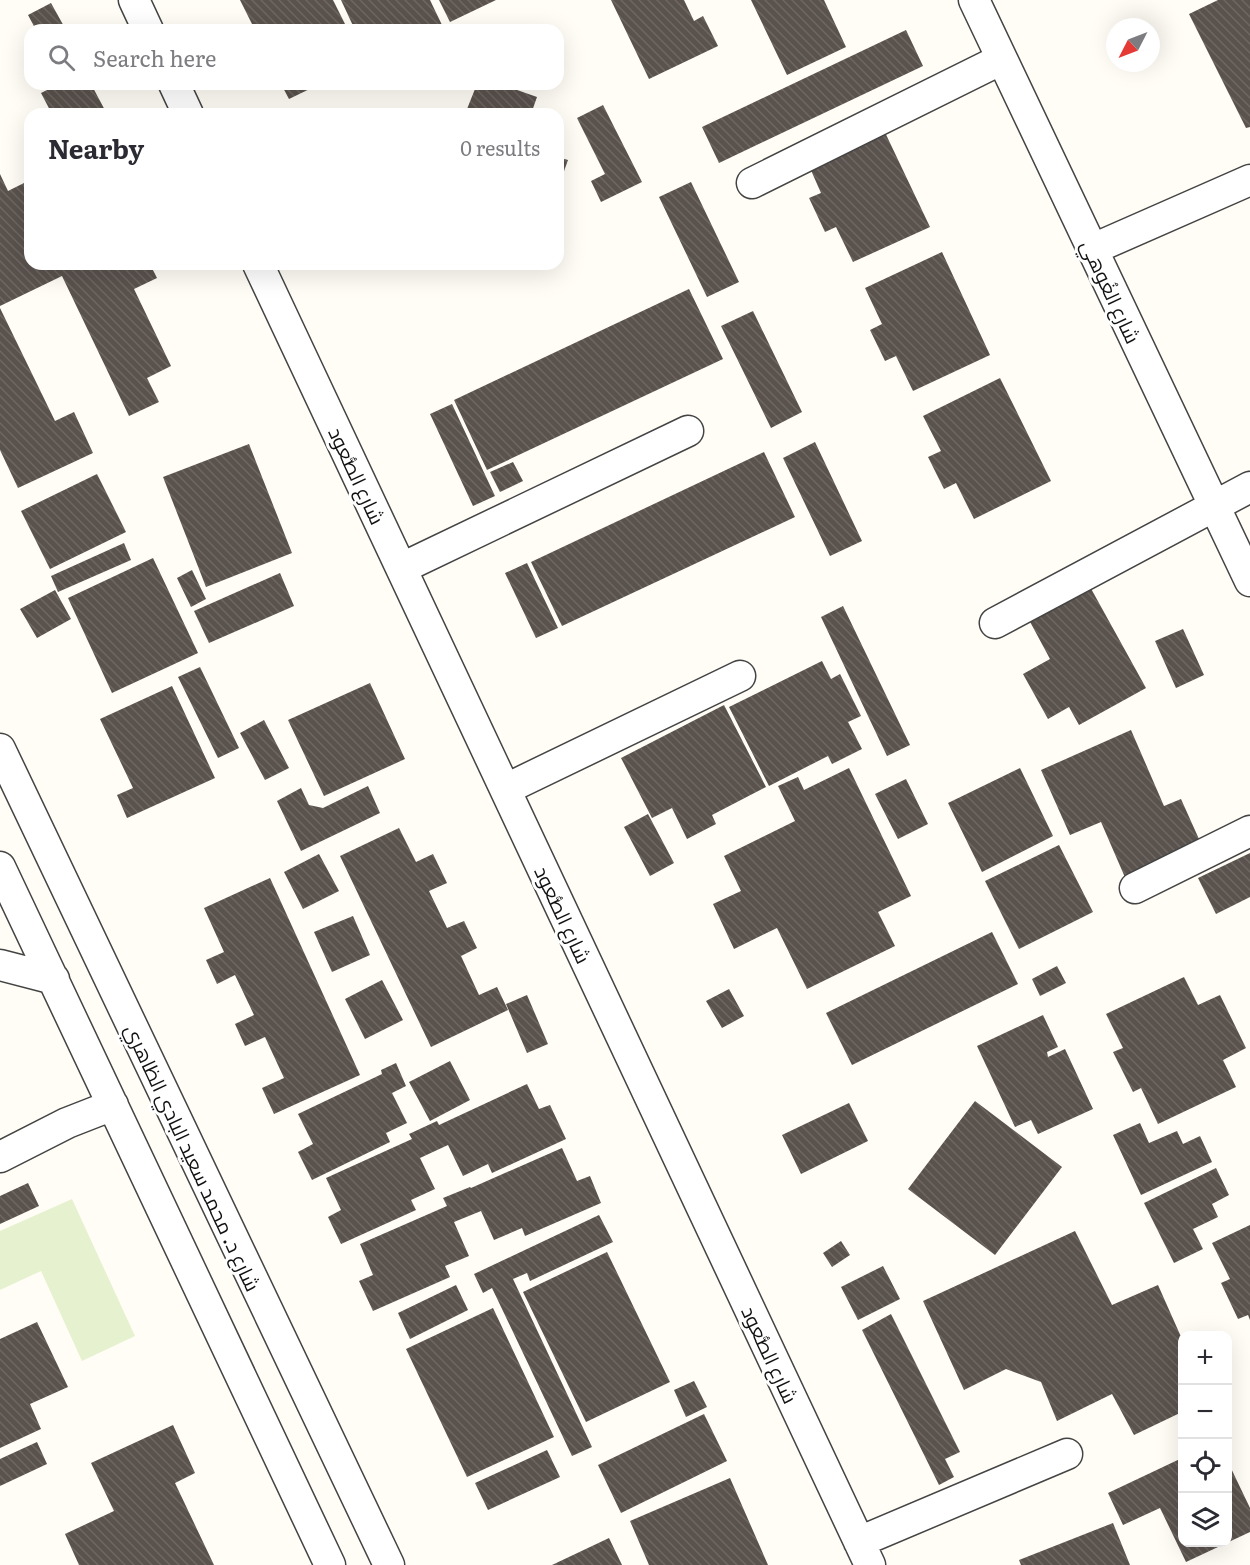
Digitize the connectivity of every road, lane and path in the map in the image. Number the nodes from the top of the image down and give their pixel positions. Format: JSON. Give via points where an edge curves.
{"nodes":[{"id":1,"x":134,"y":0,"type":"edge"},
{"id":2,"x":974,"y":0,"type":"edge"},
{"id":3,"x":145,"y":24,"type":"edge"},
{"id":4,"x":1002,"y":59,"type":"junction"},
{"id":5,"x":177,"y":90,"type":"edge"},
{"id":6,"x":185,"y":108,"type":"edge"},
{"id":7,"x":1250,"y":180,"type":"edge"},
{"id":8,"x":752,"y":183,"type":"dead end"},
{"id":9,"x":1093,"y":249,"type":"junction"},
{"id":10,"x":261,"y":270,"type":"edge"},
{"id":11,"x":688,"y":431,"type":"dead end"},
{"id":12,"x":1250,"y":487,"type":"edge"},
{"id":13,"x":1215,"y":506,"type":"junction"},
{"id":14,"x":402,"y":568,"type":"junction"},
{"id":15,"x":1250,"y":581,"type":"edge"},
{"id":16,"x":995,"y":623,"type":"dead end"},
{"id":17,"x":740,"y":676,"type":"dead end"},
{"id":18,"x":0,"y":749,"type":"edge"},
{"id":19,"x":506,"y":789,"type":"junction"},
{"id":20,"x":1250,"y":831,"type":"edge"},
{"id":21,"x":1135,"y":888,"type":"dead end"},
{"id":22,"x":4,"y":892,"type":"edge"},
{"id":23,"x":0,"y":965,"type":"edge"},
{"id":24,"x":54,"y":979,"type":"junction"},
{"id":25,"x":113,"y":1105,"type":"junction"},
{"id":26,"x":0,"y":1157,"type":"edge"},
{"id":27,"x":1067,"y":1454,"type":"dead end"},
{"id":28,"x":865,"y":1554,"type":"edge"},
{"id":29,"x":330,"y":1565,"type":"edge"},
{"id":30,"x":389,"y":1565,"type":"edge"}],
"edges":[{"from":1,"to":3,"type":"street"},
{"from":2,"to":4,"type":"street","name":"شارع الغُوهي"},
{"from":4,"to":8,"type":"street"},
{"from":4,"to":9,"type":"street","name":"شارع الغُوهي"},
{"from":5,"to":6,"type":"street"},
{"from":7,"to":9,"type":"street"},
{"from":9,"to":13,"type":"street","name":"شارع الغُوهي"},
{"from":10,"to":14,"type":"street","name":"شارع الصُّعود"},
{"from":11,"to":14,"type":"street"},
{"from":12,"to":13,"type":"street"},
{"from":13,"to":15,"type":"street","name":"شارع الغُوهي"},
{"from":13,"to":16,"type":"street"},
{"from":14,"to":19,"type":"street","name":"شارع الصُّعود"},
{"from":17,"to":19,"type":"street"},
{"from":18,"to":30,"type":"street","name":"شارع د. محمد سعيد البادي الظاهري"},
{"from":19,"to":28,"type":"street","name":"شارع الصُّعود"},
{"from":20,"to":21,"type":"street"},
{"from":22,"to":24,"type":"street"},
{"from":23,"to":24,"type":"street"},
{"from":24,"to":25,"type":"street"},
{"from":25,"to":26,"type":"street"},
{"from":25,"to":29,"type":"street"},
{"from":27,"to":28,"type":"street"}]}
